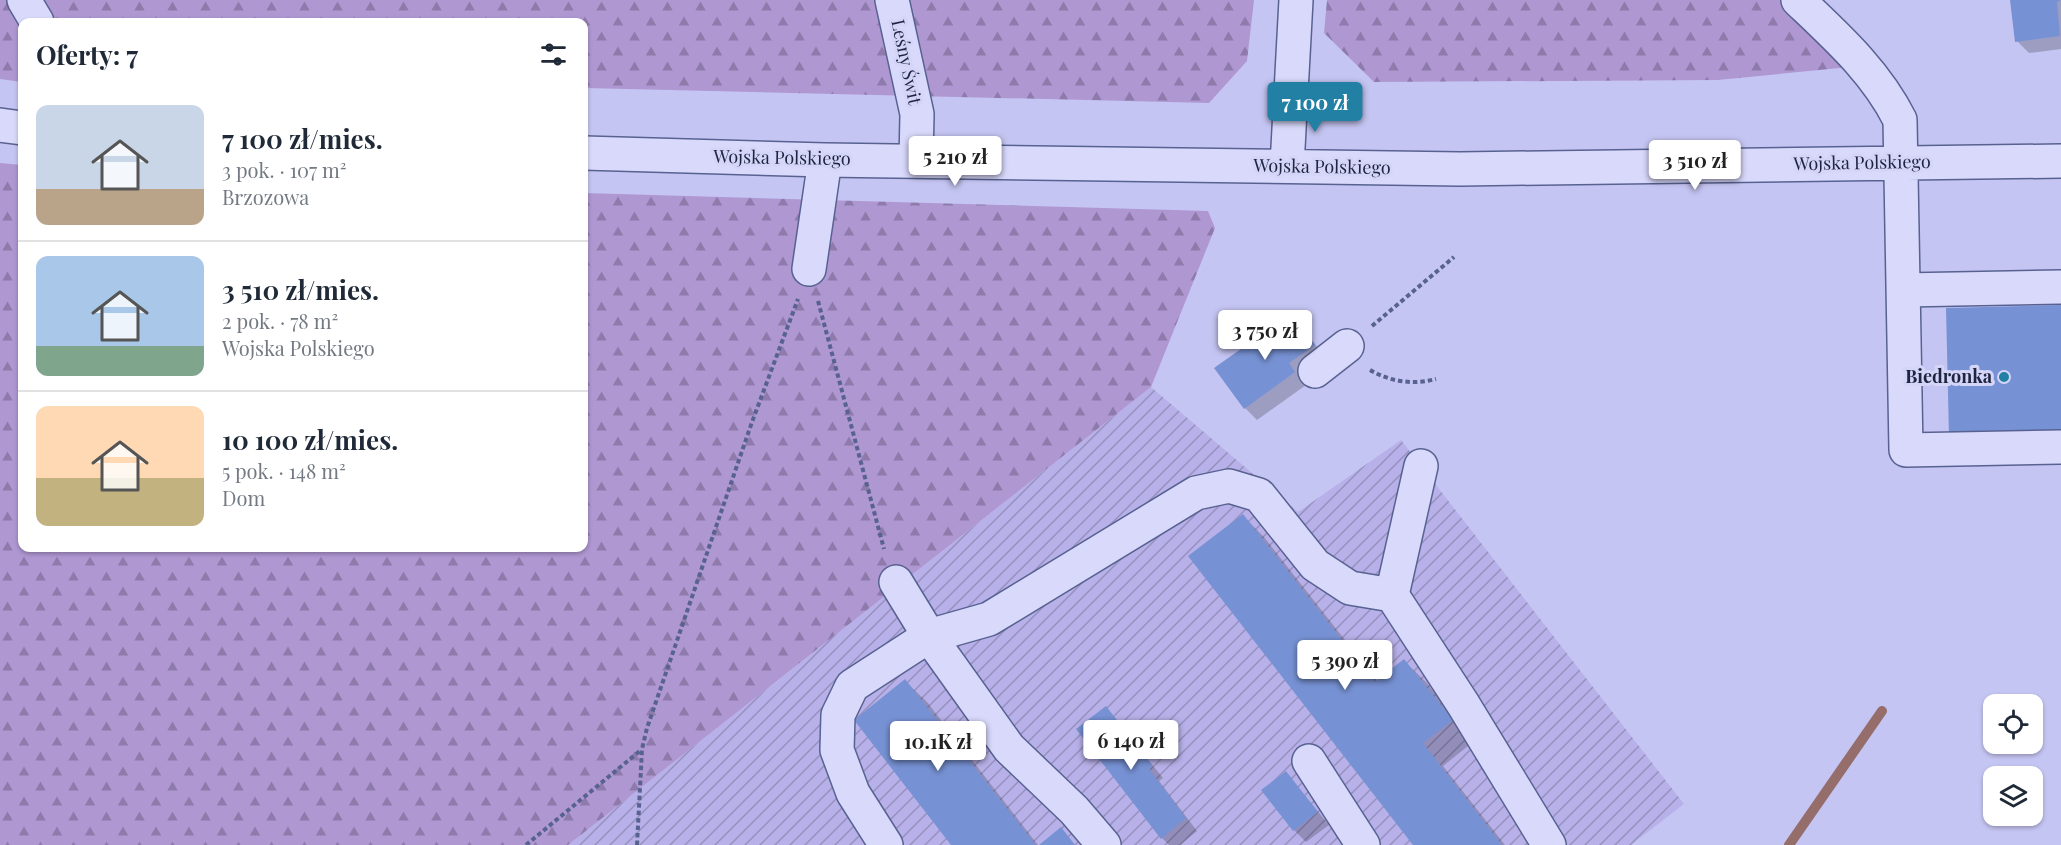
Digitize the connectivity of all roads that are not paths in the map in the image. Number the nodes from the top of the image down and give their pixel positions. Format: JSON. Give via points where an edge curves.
{"nodes":[{"id":1,"x":24,"y":0,"type":"edge"},
{"id":2,"x":892,"y":0,"type":"edge"},
{"id":3,"x":1296,"y":0,"type":"edge"},
{"id":4,"x":1798,"y":0,"type":"edge"},
{"id":5,"x":35,"y":18,"type":"edge"},
{"id":6,"x":0,"y":125,"type":"edge"},
{"id":7,"x":18,"y":127,"type":"edge"},
{"id":8,"x":588,"y":153,"type":"edge"},
{"id":9,"x":825,"y":160,"type":"junction"},
{"id":10,"x":916,"y":160,"type":"junction"},
{"id":11,"x":2061,"y":161,"type":"edge"},
{"id":12,"x":1903,"y":162,"type":"junction"},
{"id":13,"x":1287,"y":166,"type":"junction"},
{"id":14,"x":809,"y":269,"type":"road end"},
{"id":15,"x":2061,"y":287,"type":"edge"},
{"id":16,"x":1904,"y":290,"type":"junction"},
{"id":17,"x":1347,"y":346,"type":"road end"},
{"id":18,"x":1316,"y":371,"type":"dead end"},
{"id":19,"x":2061,"y":447,"type":"edge"},
{"id":20,"x":1421,"y":466,"type":"dead end"},
{"id":21,"x":896,"y":582,"type":"road end"},
{"id":22,"x":1392,"y":595,"type":"junction"},
{"id":23,"x":929,"y":636,"type":"junction"},
{"id":24,"x":1309,"y":762,"type":"dead end"},
{"id":25,"x":885,"y":845,"type":"edge"},
{"id":26,"x":1104,"y":845,"type":"edge"},
{"id":27,"x":1363,"y":845,"type":"edge"},
{"id":28,"x":1549,"y":845,"type":"edge"}],
"edges":[{"from":1,"to":5,"type":"street"},
{"from":2,"to":10,"type":"street","name":"Leśny Świt","via":[[917,114]]},
{"from":3,"to":13,"type":"street"},
{"from":4,"to":12,"type":"street","via":[[1887,93],[1900,120]]},
{"from":6,"to":7,"type":"street"},
{"from":8,"to":9,"type":"street","name":"Wojska Polskiego"},
{"from":9,"to":10,"type":"street","name":"Wojska Polskiego"},
{"from":9,"to":14,"type":"street"},
{"from":10,"to":13,"type":"street","name":"Wojska Polskiego"},
{"from":11,"to":12,"type":"street","name":"Wojska Polskiego"},
{"from":12,"to":13,"type":"street","name":"Wojska Polskiego","via":[[1460,169]]},
{"from":12,"to":16,"type":"street"},
{"from":15,"to":16,"type":"street"},
{"from":16,"to":19,"type":"street","via":[[1906,450]]},
{"from":17,"to":18,"type":"street"},
{"from":20,"to":22,"type":"street"},
{"from":21,"to":23,"type":"street"},
{"from":22,"to":23,"type":"street","via":[[1350,588],[1315,565],[1258,495],[1229,486],[1196,493],[989,619]]},
{"from":22,"to":28,"type":"street"},
{"from":23,"to":25,"type":"street","via":[[852,686],[838,715],[837,750],[853,793]]},
{"from":23,"to":26,"type":"street","via":[[1009,748],[1074,810]]},
{"from":24,"to":27,"type":"street"}]}
